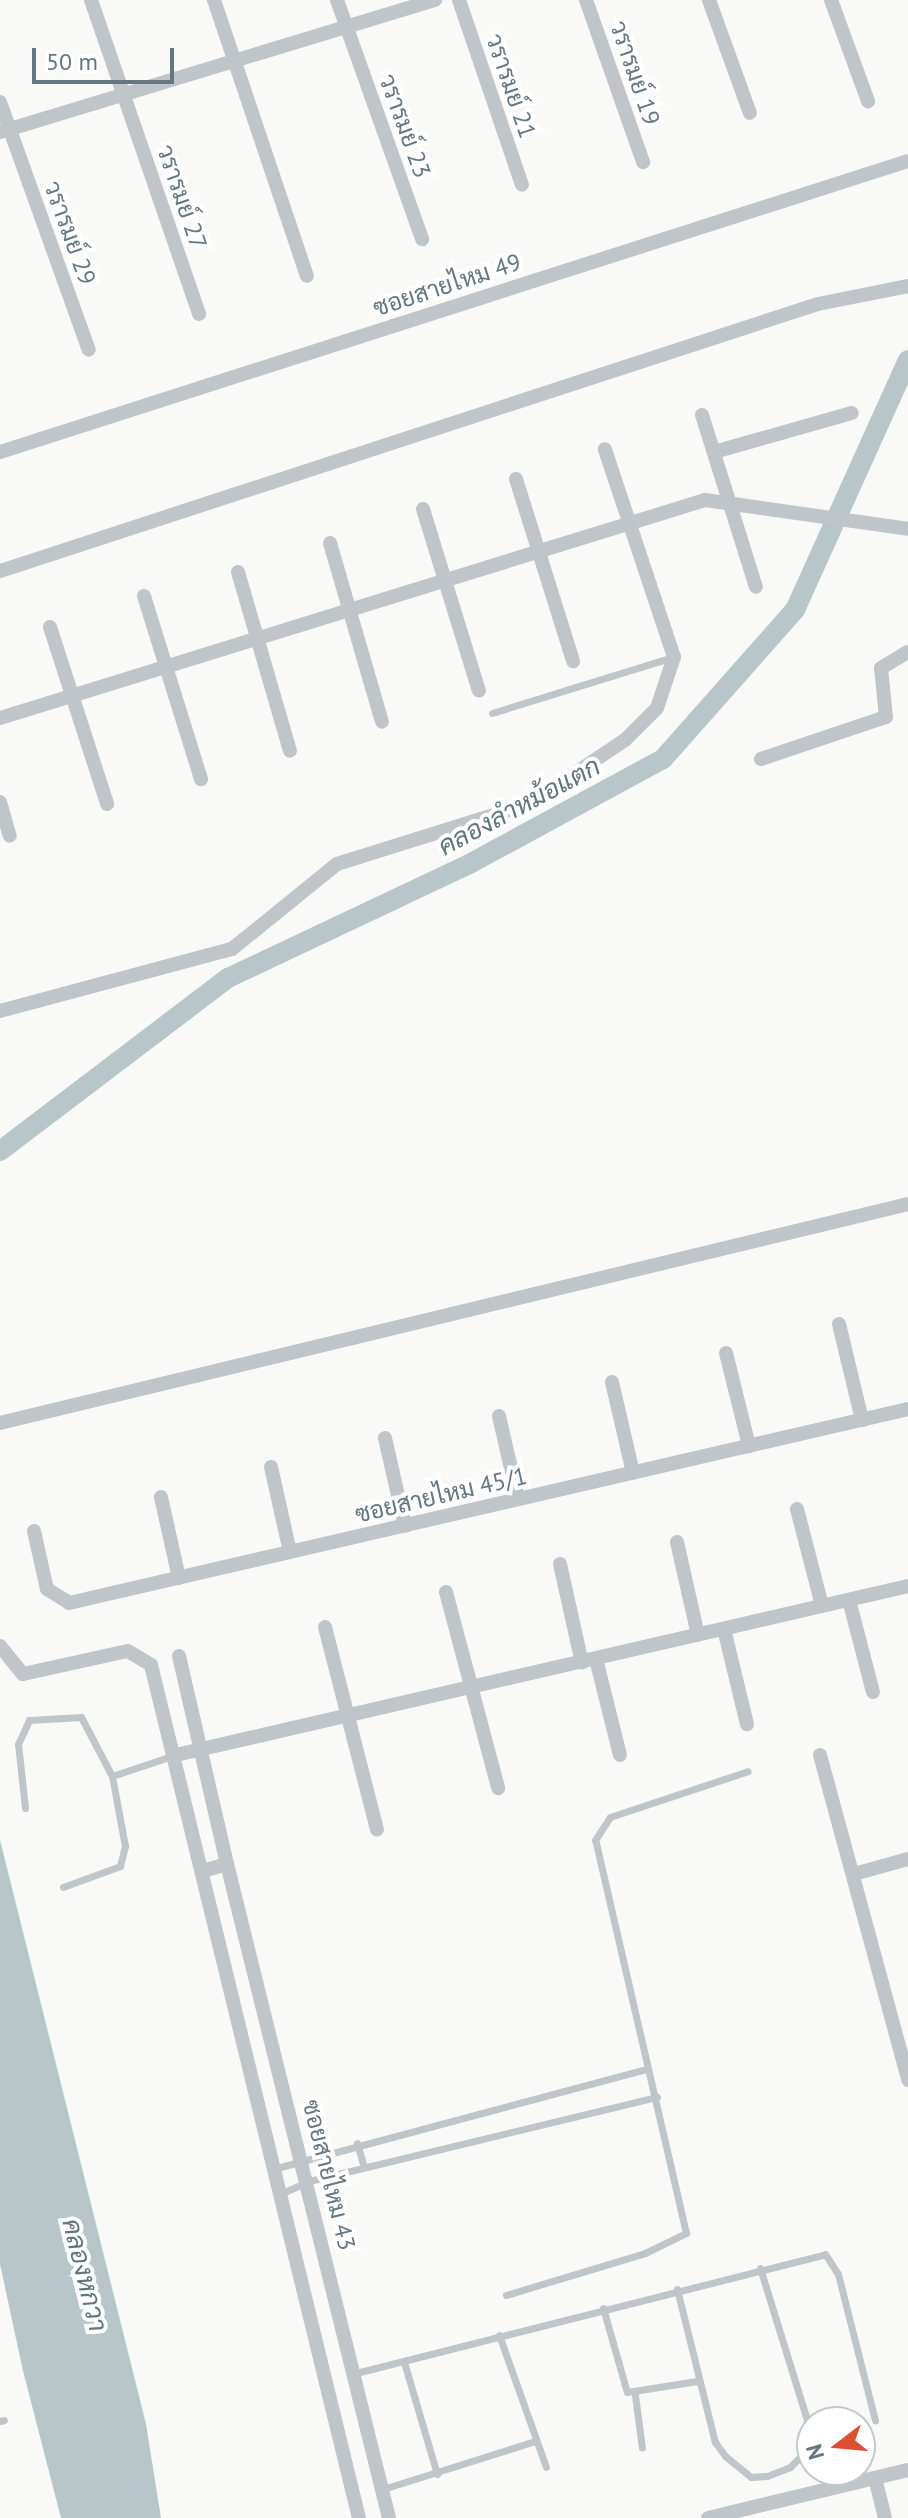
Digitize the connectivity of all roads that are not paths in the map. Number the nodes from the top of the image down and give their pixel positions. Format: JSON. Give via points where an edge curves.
{"nodes":[{"id":1,"x":91,"y":0,"type":"edge"},
{"id":2,"x":214,"y":0,"type":"edge"},
{"id":3,"x":337,"y":0,"type":"edge"},
{"id":4,"x":435,"y":0,"type":"edge"},
{"id":5,"x":459,"y":0,"type":"edge"},
{"id":6,"x":586,"y":0,"type":"edge"},
{"id":7,"x":709,"y":0,"type":"edge"},
{"id":8,"x":831,"y":0,"type":"edge"},
{"id":9,"x":347,"y":27,"type":"junction"},
{"id":10,"x":236,"y":61,"type":"junction"},
{"id":11,"x":124,"y":95,"type":"junction"},
{"id":12,"x":868,"y":101,"type":"dead end"},
{"id":13,"x":0,"y":102,"type":"edge"},
{"id":14,"x":750,"y":113,"type":"dead end"},
{"id":15,"x":5,"y":131,"type":"edge"},
{"id":16,"x":908,"y":161,"type":"edge"},
{"id":17,"x":643,"y":162,"type":"dead end"},
{"id":18,"x":522,"y":185,"type":"dead end"},
{"id":19,"x":422,"y":239,"type":"dead end"},
{"id":20,"x":307,"y":276,"type":"dead end"},
{"id":21,"x":908,"y":286,"type":"edge"},
{"id":22,"x":199,"y":314,"type":"dead end"},
{"id":23,"x":89,"y":350,"type":"dead end"},
{"id":24,"x":852,"y":413,"type":"dead end"},
{"id":25,"x":702,"y":415,"type":"dead end"},
{"id":26,"x":605,"y":449,"type":"dead end"},
{"id":27,"x":0,"y":452,"type":"edge"},
{"id":28,"x":714,"y":452,"type":"junction"},
{"id":29,"x":516,"y":479,"type":"dead end"},
{"id":30,"x":729,"y":502,"type":"junction"},
{"id":31,"x":423,"y":509,"type":"dead end"},
{"id":32,"x":633,"y":522,"type":"junction"},
{"id":33,"x":908,"y":529,"type":"edge"},
{"id":34,"x":330,"y":543,"type":"dead end"},
{"id":35,"x":537,"y":551,"type":"junction"},
{"id":36,"x":0,"y":571,"type":"edge"},
{"id":37,"x":238,"y":572,"type":"dead end"},
{"id":38,"x":445,"y":580,"type":"junction"},
{"id":39,"x":756,"y":587,"type":"dead end"},
{"id":40,"x":144,"y":596,"type":"dead end"},
{"id":41,"x":350,"y":609,"type":"junction"},
{"id":42,"x":50,"y":627,"type":"dead end"},
{"id":43,"x":257,"y":638,"type":"junction"},
{"id":44,"x":908,"y":652,"type":"edge"},
{"id":45,"x":674,"y":657,"type":"junction"},
{"id":46,"x":573,"y":661,"type":"dead end"},
{"id":47,"x":166,"y":666,"type":"junction"},
{"id":48,"x":479,"y":691,"type":"dead end"},
{"id":49,"x":72,"y":696,"type":"junction"},
{"id":50,"x":492,"y":713,"type":"dead end"},
{"id":51,"x":0,"y":718,"type":"edge"},
{"id":52,"x":382,"y":722,"type":"dead end"},
{"id":53,"x":290,"y":751,"type":"dead end"},
{"id":54,"x":761,"y":759,"type":"dead end"},
{"id":55,"x":201,"y":779,"type":"dead end"},
{"id":56,"x":0,"y":802,"type":"edge"},
{"id":57,"x":107,"y":804,"type":"dead end"},
{"id":58,"x":10,"y":836,"type":"dead end"},
{"id":59,"x":0,"y":1011,"type":"edge"},
{"id":60,"x":908,"y":1204,"type":"edge"},
{"id":61,"x":839,"y":1324,"type":"dead end"},
{"id":62,"x":726,"y":1353,"type":"dead end"},
{"id":63,"x":612,"y":1382,"type":"dead end"},
{"id":64,"x":908,"y":1409,"type":"edge"},
{"id":65,"x":499,"y":1416,"type":"dead end"},
{"id":66,"x":862,"y":1420,"type":"junction"},
{"id":67,"x":0,"y":1423,"type":"edge"},
{"id":68,"x":385,"y":1438,"type":"dead end"},
{"id":69,"x":749,"y":1446,"type":"junction"},
{"id":70,"x":271,"y":1467,"type":"dead end"},
{"id":71,"x":633,"y":1473,"type":"junction"},
{"id":72,"x":161,"y":1497,"type":"dead end"},
{"id":73,"x":518,"y":1499,"type":"junction"},
{"id":74,"x":797,"y":1509,"type":"dead end"},
{"id":75,"x":405,"y":1526,"type":"junction"},
{"id":76,"x":34,"y":1531,"type":"dead end"},
{"id":77,"x":677,"y":1542,"type":"dead end"},
{"id":78,"x":290,"y":1552,"type":"junction"},
{"id":79,"x":560,"y":1564,"type":"dead end"},
{"id":80,"x":179,"y":1578,"type":"junction"},
{"id":81,"x":908,"y":1586,"type":"edge"},
{"id":82,"x":446,"y":1592,"type":"dead end"},
{"id":83,"x":849,"y":1600,"type":"junction"},
{"id":84,"x":822,"y":1606,"type":"junction"},
{"id":85,"x":325,"y":1627,"type":"dead end"},
{"id":86,"x":724,"y":1629,"type":"junction"},
{"id":87,"x":698,"y":1635,"type":"junction"},
{"id":88,"x":0,"y":1646,"type":"edge"},
{"id":89,"x":179,"y":1656,"type":"dead end"},
{"id":90,"x":589,"y":1661,"type":"junction"},
{"id":91,"x":471,"y":1689,"type":"junction"},
{"id":92,"x":873,"y":1692,"type":"dead end"},
{"id":93,"x":347,"y":1717,"type":"junction"},
{"id":94,"x":747,"y":1724,"type":"dead end"},
{"id":95,"x":204,"y":1749,"type":"junction"},
{"id":96,"x":176,"y":1755,"type":"junction"},
{"id":97,"x":620,"y":1755,"type":"dead end"},
{"id":98,"x":820,"y":1755,"type":"dead end"},
{"id":99,"x":748,"y":1771,"type":"dead end"},
{"id":100,"x":112,"y":1776,"type":"junction"},
{"id":101,"x":498,"y":1788,"type":"dead end"},
{"id":102,"x":25,"y":1808,"type":"dead end"},
{"id":103,"x":377,"y":1829,"type":"dead end"},
{"id":104,"x":908,"y":1859,"type":"edge"},
{"id":105,"x":227,"y":1864,"type":"junction"},
{"id":106,"x":206,"y":1870,"type":"junction"},
{"id":107,"x":854,"y":1874,"type":"junction"},
{"id":108,"x":63,"y":1887,"type":"dead end"},
{"id":109,"x":646,"y":2069,"type":"junction"},
{"id":110,"x":908,"y":2080,"type":"edge"},
{"id":111,"x":657,"y":2097,"type":"junction"},
{"id":112,"x":357,"y":2143,"type":"junction"},
{"id":113,"x":303,"y":2160,"type":"junction"},
{"id":114,"x":364,"y":2167,"type":"junction"},
{"id":115,"x":271,"y":2169,"type":"junction"},
{"id":116,"x":309,"y":2181,"type":"junction"},
{"id":117,"x":277,"y":2195,"type":"junction"},
{"id":118,"x":760,"y":2268,"type":"junction"},
{"id":119,"x":677,"y":2289,"type":"junction"},
{"id":120,"x":506,"y":2295,"type":"dead end"},
{"id":121,"x":603,"y":2308,"type":"junction"},
{"id":122,"x":499,"y":2335,"type":"junction"},
{"id":123,"x":404,"y":2362,"type":"junction"},
{"id":124,"x":356,"y":2373,"type":"junction"},
{"id":125,"x":697,"y":2381,"type":"junction"},
{"id":126,"x":635,"y":2395,"type":"junction"},
{"id":127,"x":803,"y":2406,"type":"edge"},
{"id":128,"x":871,"y":2406,"type":"edge"},
{"id":129,"x":535,"y":2441,"type":"junction"},
{"id":130,"x":642,"y":2448,"type":"dead end"},
{"id":131,"x":796,"y":2461,"type":"edge"},
{"id":132,"x":546,"y":2467,"type":"dead end"},
{"id":133,"x":908,"y":2470,"type":"edge"},
{"id":134,"x":437,"y":2474,"type":"junction"},
{"id":135,"x":876,"y":2478,"type":"edge"},
{"id":136,"x":876,"y":2482,"type":"edge"},
{"id":137,"x":847,"y":2486,"type":"edge"},
{"id":138,"x":383,"y":2489,"type":"junction"},
{"id":139,"x":758,"y":2512,"type":"edge"},
{"id":140,"x":359,"y":2518,"type":"edge"},
{"id":141,"x":389,"y":2518,"type":"edge"},
{"id":142,"x":708,"y":2518,"type":"edge"},
{"id":143,"x":885,"y":2518,"type":"edge"}],
"edges":[{"from":1,"to":11,"type":"street","name":"วรารมย์ 27"},
{"from":2,"to":10,"type":"street"},
{"from":3,"to":9,"type":"street","name":"วรารมย์ 23"},
{"from":4,"to":9,"type":"street"},
{"from":5,"to":18,"type":"street","name":"วรารมย์ 21"},
{"from":6,"to":17,"type":"street","name":"วรารมย์ 19"},
{"from":7,"to":14,"type":"street"},
{"from":8,"to":12,"type":"street"},
{"from":9,"to":10,"type":"street"},
{"from":9,"to":19,"type":"street","name":"วรารมย์ 23"},
{"from":10,"to":11,"type":"street"},
{"from":10,"to":20,"type":"street"},
{"from":11,"to":15,"type":"street"},
{"from":11,"to":22,"type":"street","name":"วรารมย์ 27"},
{"from":13,"to":15,"type":"street","name":"วรารมย์ 29"},
{"from":15,"to":23,"type":"street","name":"วรารมย์ 29"},
{"from":16,"to":27,"type":"street","name":"ซอยสายไหม 49"},
{"from":21,"to":36,"type":"street","via":[[818,304]]},
{"from":24,"to":28,"type":"street"},
{"from":25,"to":28,"type":"street"},
{"from":26,"to":32,"type":"street"},
{"from":28,"to":30,"type":"street"},
{"from":29,"to":35,"type":"street"},
{"from":30,"to":32,"type":"street","via":[[705,500]]},
{"from":30,"to":33,"type":"street","via":[[794,507],[872,528]]},
{"from":30,"to":39,"type":"street"},
{"from":31,"to":38,"type":"street"},
{"from":32,"to":35,"type":"street"},
{"from":32,"to":45,"type":"street"},
{"from":34,"to":41,"type":"street"},
{"from":35,"to":38,"type":"street"},
{"from":35,"to":46,"type":"street"},
{"from":37,"to":43,"type":"street"},
{"from":38,"to":41,"type":"street"},
{"from":38,"to":48,"type":"street"},
{"from":40,"to":47,"type":"street"},
{"from":41,"to":43,"type":"street"},
{"from":41,"to":52,"type":"street"},
{"from":42,"to":49,"type":"street"},
{"from":43,"to":47,"type":"street"},
{"from":43,"to":53,"type":"street"},
{"from":44,"to":54,"type":"street","via":[[881,668],[886,717]]},
{"from":45,"to":50,"type":"lane"},
{"from":45,"to":59,"type":"street","via":[[657,708],[588,770],[529,804],[337,864],[232,949]]},
{"from":47,"to":49,"type":"street"},
{"from":47,"to":55,"type":"street"},
{"from":49,"to":51,"type":"street"},
{"from":49,"to":57,"type":"street"},
{"from":56,"to":58,"type":"street"},
{"from":60,"to":67,"type":"street"},
{"from":61,"to":66,"type":"street"},
{"from":62,"to":69,"type":"street"},
{"from":63,"to":71,"type":"street"},
{"from":64,"to":66,"type":"street","name":"ซอยสายไหม 45/1"},
{"from":65,"to":73,"type":"street"},
{"from":66,"to":69,"type":"street","name":"ซอยสายไหม 45/1"},
{"from":68,"to":75,"type":"street"},
{"from":69,"to":71,"type":"street","name":"ซอยสายไหม 45/1"},
{"from":70,"to":78,"type":"street"},
{"from":71,"to":73,"type":"street","name":"ซอยสายไหม 45/1"},
{"from":72,"to":80,"type":"street"},
{"from":73,"to":75,"type":"street","name":"ซอยสายไหม 45/1"},
{"from":74,"to":84,"type":"street"},
{"from":75,"to":78,"type":"street","name":"ซอยสายไหม 45/1"},
{"from":76,"to":80,"type":"street","name":"ซอยสายไหม 45/1","via":[[56,1599],[69,1603]]},
{"from":77,"to":87,"type":"street"},
{"from":78,"to":80,"type":"street","name":"ซอยสายไหม 45/1"},
{"from":79,"to":90,"type":"street"},
{"from":81,"to":83,"type":"street"},
{"from":82,"to":91,"type":"street"},
{"from":83,"to":84,"type":"street"},
{"from":83,"to":92,"type":"street"},
{"from":84,"to":86,"type":"street"},
{"from":85,"to":93,"type":"street"},
{"from":86,"to":87,"type":"street"},
{"from":86,"to":94,"type":"street"},
{"from":87,"to":90,"type":"street"},
{"from":88,"to":96,"type":"street","via":[[23,1674],[140,1652],[151,1665]]},
{"from":89,"to":95,"type":"street","name":"ซอยสายไหม 43"},
{"from":90,"to":91,"type":"street"},
{"from":90,"to":97,"type":"street"},
{"from":91,"to":93,"type":"street"},
{"from":91,"to":101,"type":"street"},
{"from":93,"to":95,"type":"street"},
{"from":93,"to":103,"type":"street"},
{"from":95,"to":96,"type":"street"},
{"from":95,"to":105,"type":"street","name":"ซอยสายไหม 43"},
{"from":96,"to":100,"type":"lane"},
{"from":96,"to":106,"type":"street"},
{"from":98,"to":107,"type":"street"},
{"from":99,"to":109,"type":"lane","via":[[610,1817],[599,1828],[595,1840]]},
{"from":100,"to":102,"type":"lane","via":[[81,1717],[29,1720],[18,1744]]},
{"from":100,"to":108,"type":"lane","via":[[125,1846],[120,1866]]},
{"from":104,"to":107,"type":"street"},
{"from":105,"to":106,"type":"street"},
{"from":105,"to":113,"type":"street","name":"ซอยสายไหม 43"},
{"from":106,"to":115,"type":"street","via":[[209,1923]]},
{"from":107,"to":110,"type":"street"},
{"from":109,"to":111,"type":"lane"},
{"from":109,"to":112,"type":"lane"},
{"from":111,"to":114,"type":"lane"},
{"from":111,"to":120,"type":"lane","via":[[686,2233],[645,2253]]},
{"from":112,"to":113,"type":"lane"},
{"from":112,"to":114,"type":"lane"},
{"from":113,"to":115,"type":"lane"},
{"from":113,"to":116,"type":"street","name":"ซอยสายไหม 43"},
{"from":114,"to":116,"type":"lane"},
{"from":115,"to":117,"type":"street"},
{"from":116,"to":117,"type":"lane"},
{"from":116,"to":124,"type":"street","name":"ซอยสายไหม 43"},
{"from":117,"to":140,"type":"street"},
{"from":118,"to":119,"type":"lane"},
{"from":118,"to":127,"type":"lane"},
{"from":118,"to":128,"type":"lane","via":[[825,2254],[834,2261]]},
{"from":119,"to":121,"type":"lane"},
{"from":119,"to":125,"type":"lane"},
{"from":121,"to":122,"type":"lane"},
{"from":121,"to":126,"type":"lane","via":[[617,2376]]},
{"from":122,"to":123,"type":"lane"},
{"from":122,"to":129,"type":"lane"},
{"from":123,"to":124,"type":"lane"},
{"from":123,"to":134,"type":"lane"},
{"from":124,"to":138,"type":"street","name":"ซอยสายไหม 43"},
{"from":125,"to":126,"type":"lane"},
{"from":125,"to":131,"type":"lane","via":[[715,2442],[739,2471],[767,2476]]},
{"from":126,"to":130,"type":"lane"},
{"from":129,"to":132,"type":"lane"},
{"from":129,"to":134,"type":"lane"},
{"from":133,"to":135,"type":"street"},
{"from":134,"to":138,"type":"lane"},
{"from":136,"to":143,"type":"street"},
{"from":137,"to":139,"type":"street"},
{"from":138,"to":141,"type":"street","name":"ซอยสายไหม 43"},
{"from":139,"to":142,"type":"street"}]}
